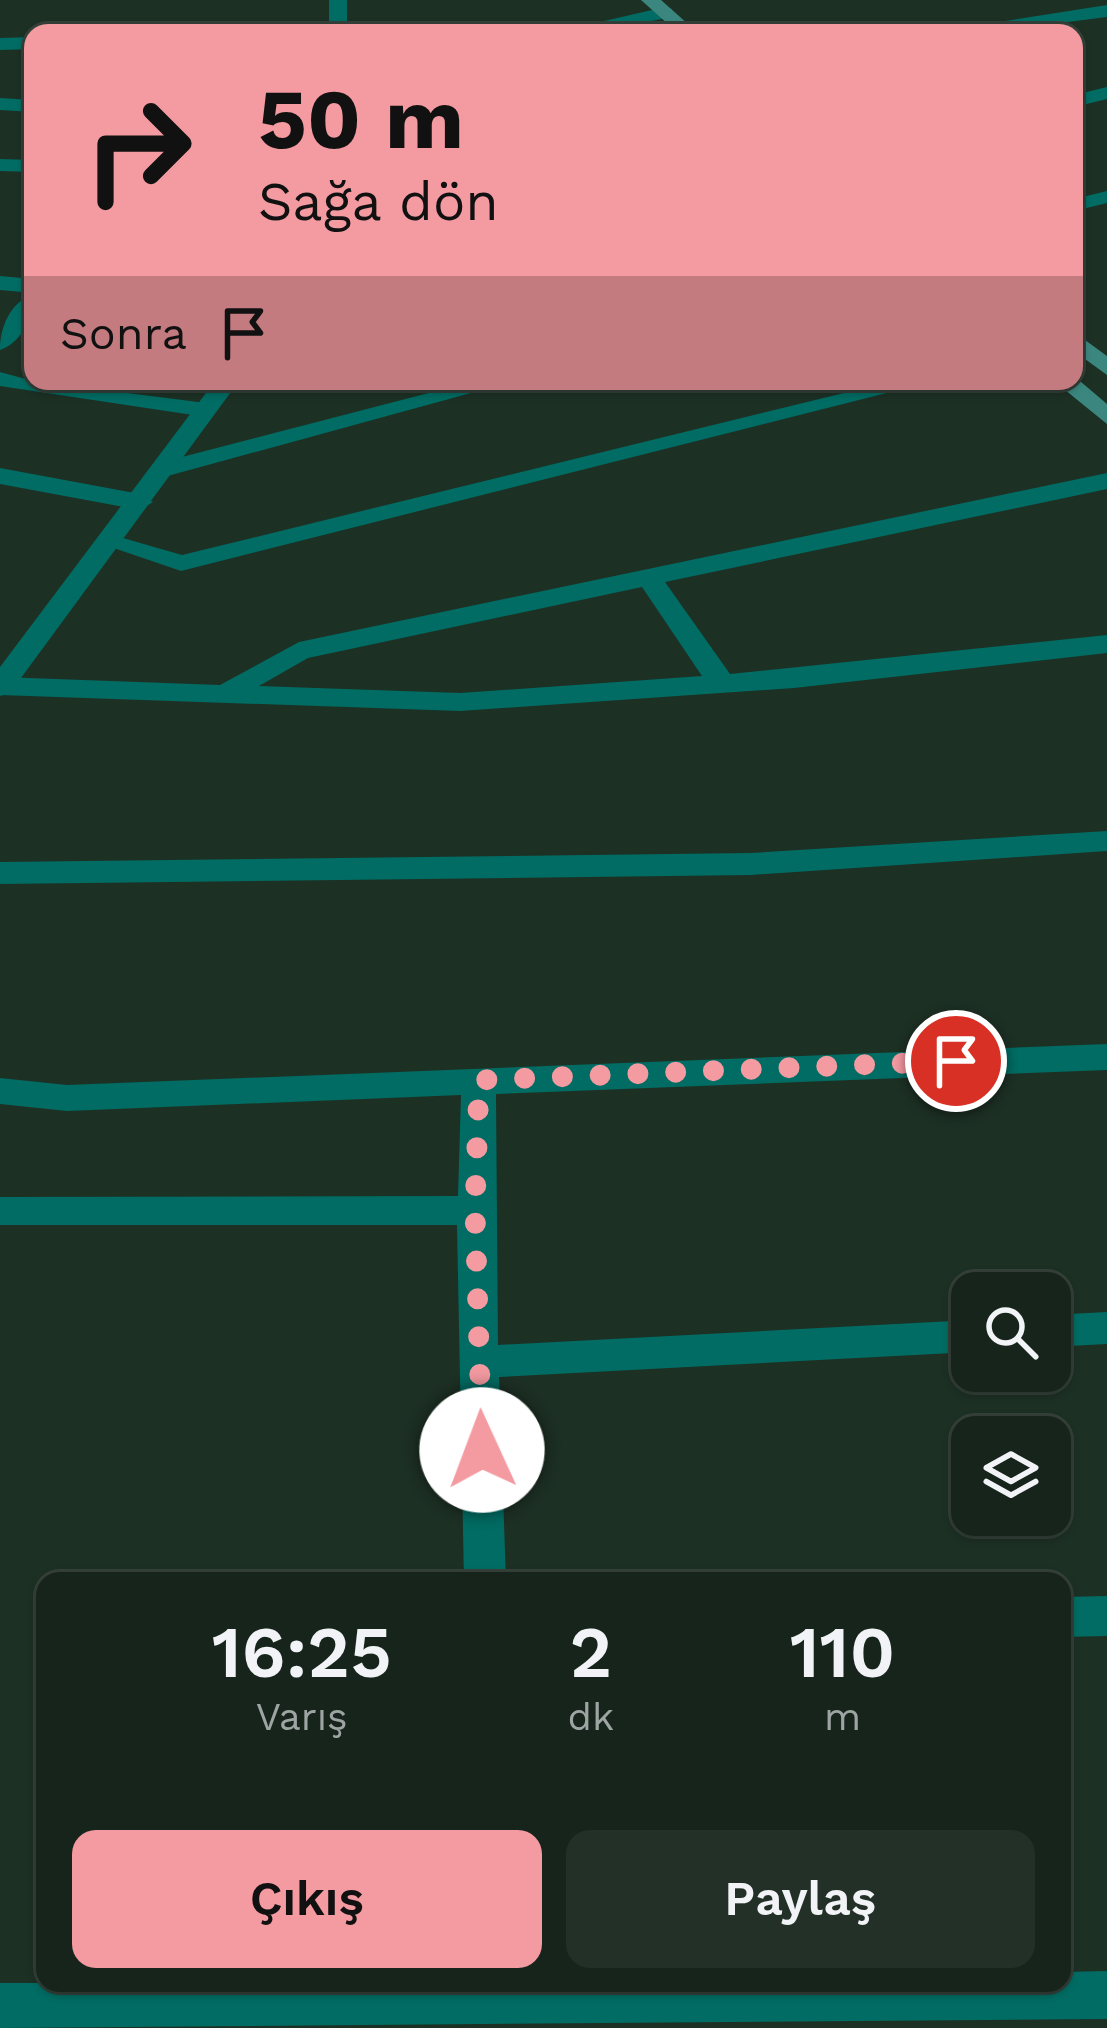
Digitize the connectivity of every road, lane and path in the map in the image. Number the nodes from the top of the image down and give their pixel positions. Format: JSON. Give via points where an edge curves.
{"nodes":[{"id":1,"x":655,"y":3,"type":"edge"},
{"id":2,"x":1107,"y":11,"type":"edge"},
{"id":3,"x":589,"y":24,"type":"edge"},
{"id":4,"x":678,"y":24,"type":"edge"},
{"id":5,"x":1007,"y":24,"type":"edge"},
{"id":6,"x":24,"y":312,"type":"edge"},
{"id":7,"x":0,"y":343,"type":"edge"},
{"id":8,"x":1083,"y":348,"type":"edge"},
{"id":9,"x":1107,"y":368,"type":"edge"},
{"id":10,"x":69,"y":390,"type":"edge"},
{"id":11,"x":220,"y":390,"type":"edge"},
{"id":12,"x":468,"y":390,"type":"edge"},
{"id":13,"x":885,"y":390,"type":"edge"},
{"id":14,"x":1076,"y":390,"type":"edge"},
{"id":15,"x":206,"y":410,"type":"junction"},
{"id":16,"x":1107,"y":417,"type":"edge"},
{"id":17,"x":164,"y":469,"type":"junction"},
{"id":18,"x":0,"y":476,"type":"edge"},
{"id":19,"x":1107,"y":482,"type":"edge"},
{"id":20,"x":140,"y":502,"type":"junction"},
{"id":21,"x":110,"y":542,"type":"junction"},
{"id":22,"x":648,"y":578,"type":"junction"},
{"id":23,"x":1107,"y":644,"type":"edge"},
{"id":24,"x":722,"y":684,"type":"junction"},
{"id":25,"x":1,"y":686,"type":"edge"},
{"id":26,"x":225,"y":694,"type":"junction"},
{"id":27,"x":1107,"y":841,"type":"edge"},
{"id":28,"x":0,"y":873,"type":"edge"},
{"id":29,"x":1107,"y":1057,"type":"edge"},
{"id":30,"x":479,"y":1080,"type":"junction"},
{"id":31,"x":0,"y":1091,"type":"edge"},
{"id":32,"x":475,"y":1210,"type":"junction"},
{"id":33,"x":0,"y":1211,"type":"edge"},
{"id":34,"x":1107,"y":1328,"type":"edge"},
{"id":35,"x":1071,"y":1330,"type":"edge"},
{"id":36,"x":951,"y":1337,"type":"edge"},
{"id":37,"x":479,"y":1362,"type":"junction"},
{"id":38,"x":485,"y":1572,"type":"edge"},
{"id":39,"x":1107,"y":1616,"type":"edge"},
{"id":40,"x":1071,"y":1618,"type":"edge"},
{"id":41,"x":1107,"y":1995,"type":"edge"},
{"id":42,"x":0,"y":2007,"type":"edge"},
{"id":43,"x":1010,"y":2013,"type":"edge"}],
"edges":[{"from":1,"to":3,"type":"street"},
{"from":1,"to":4,"type":"main road"},
{"from":2,"to":5,"type":"street"},
{"from":6,"to":7,"type":"street"},
{"from":8,"to":9,"type":"main road"},
{"from":10,"to":15,"type":"street"},
{"from":11,"to":15,"type":"street"},
{"from":12,"to":17,"type":"street"},
{"from":13,"to":21,"type":"street","via":[[181,563]]},
{"from":14,"to":16,"type":"main road"},
{"from":15,"to":17,"type":"street"},
{"from":17,"to":20,"type":"street"},
{"from":18,"to":20,"type":"street"},
{"from":19,"to":22,"type":"street"},
{"from":20,"to":21,"type":"street"},
{"from":21,"to":25,"type":"street"},
{"from":22,"to":24,"type":"street"},
{"from":22,"to":26,"type":"street","via":[[299,651]]},
{"from":23,"to":24,"type":"street"},
{"from":24,"to":26,"type":"street","via":[[460,702]]},
{"from":25,"to":26,"type":"street"},
{"from":27,"to":28,"type":"street","via":[[751,864]]},
{"from":29,"to":30,"type":"street"},
{"from":30,"to":31,"type":"street","via":[[67,1098]]},
{"from":30,"to":32,"type":"street"},
{"from":32,"to":33,"type":"street"},
{"from":32,"to":37,"type":"street"},
{"from":34,"to":35,"type":"street"},
{"from":36,"to":37,"type":"street"},
{"from":37,"to":38,"type":"street"},
{"from":39,"to":40,"type":"street"},
{"from":41,"to":43,"type":"street"},
{"from":42,"to":43,"type":"street"}]}
